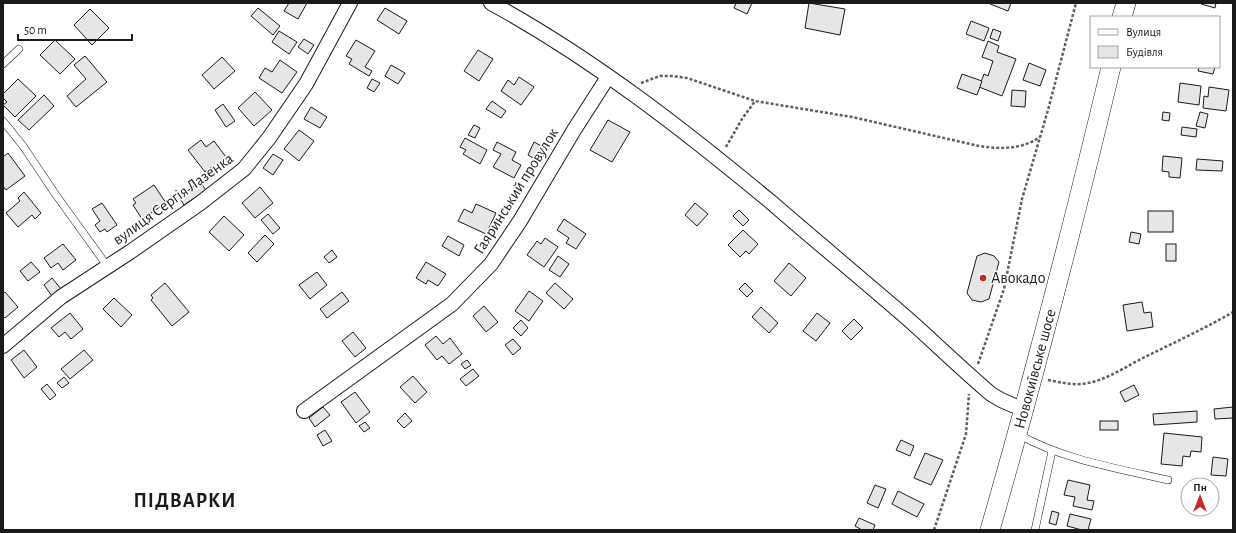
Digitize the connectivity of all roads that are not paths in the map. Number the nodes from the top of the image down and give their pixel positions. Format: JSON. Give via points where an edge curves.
{"nodes":[{"id":1,"x":350,"y":3,"type":"edge"},
{"id":2,"x":491,"y":3,"type":"edge"},
{"id":3,"x":1126,"y":3,"type":"edge"},
{"id":4,"x":1122,"y":16,"type":"edge"},
{"id":5,"x":19,"y":49,"type":"dead end"},
{"id":6,"x":3,"y":64,"type":"edge"},
{"id":7,"x":1111,"y":68,"type":"edge"},
{"id":8,"x":608,"y":76,"type":"junction"},
{"id":9,"x":3,"y":121,"type":"edge"},
{"id":10,"x":108,"y":267,"type":"junction"},
{"id":11,"x":3,"y":346,"type":"edge"},
{"id":12,"x":1024,"y":410,"type":"junction"},
{"id":13,"x":304,"y":411,"type":"dead end"},
{"id":14,"x":1018,"y":434,"type":"junction"},
{"id":15,"x":1052,"y":451,"type":"junction"},
{"id":16,"x":1168,"y":480,"type":"dead end"},
{"id":17,"x":990,"y":530,"type":"edge"},
{"id":18,"x":1035,"y":530,"type":"edge"}],
"edges":[{"from":1,"to":10,"type":"street","name":"вулиця Сергія Лазенка","via":[[306,84],[244,169],[199,204]]},
{"from":2,"to":8,"type":"street"},
{"from":3,"to":4,"type":"main road"},
{"from":5,"to":6,"type":"lane"},
{"from":7,"to":12,"type":"main road","name":"Новокиївське шосе","via":[[1062,270]]},
{"from":8,"to":12,"type":"street","via":[[719,160],[908,319],[991,394]]},
{"from":8,"to":13,"type":"street","name":"Гаяринський провулок","via":[[491,264],[452,304]]},
{"from":9,"to":10,"type":"lane"},
{"from":10,"to":11,"type":"street","name":"вулиця Сергія Лазенка","via":[[61,297]]},
{"from":12,"to":14,"type":"main road","name":"Новокиївське шосе"},
{"from":14,"to":15,"type":"lane"},
{"from":14,"to":17,"type":"main road","name":"Новокиївське шосе"},
{"from":15,"to":16,"type":"lane"},
{"from":15,"to":18,"type":"lane"}]}
